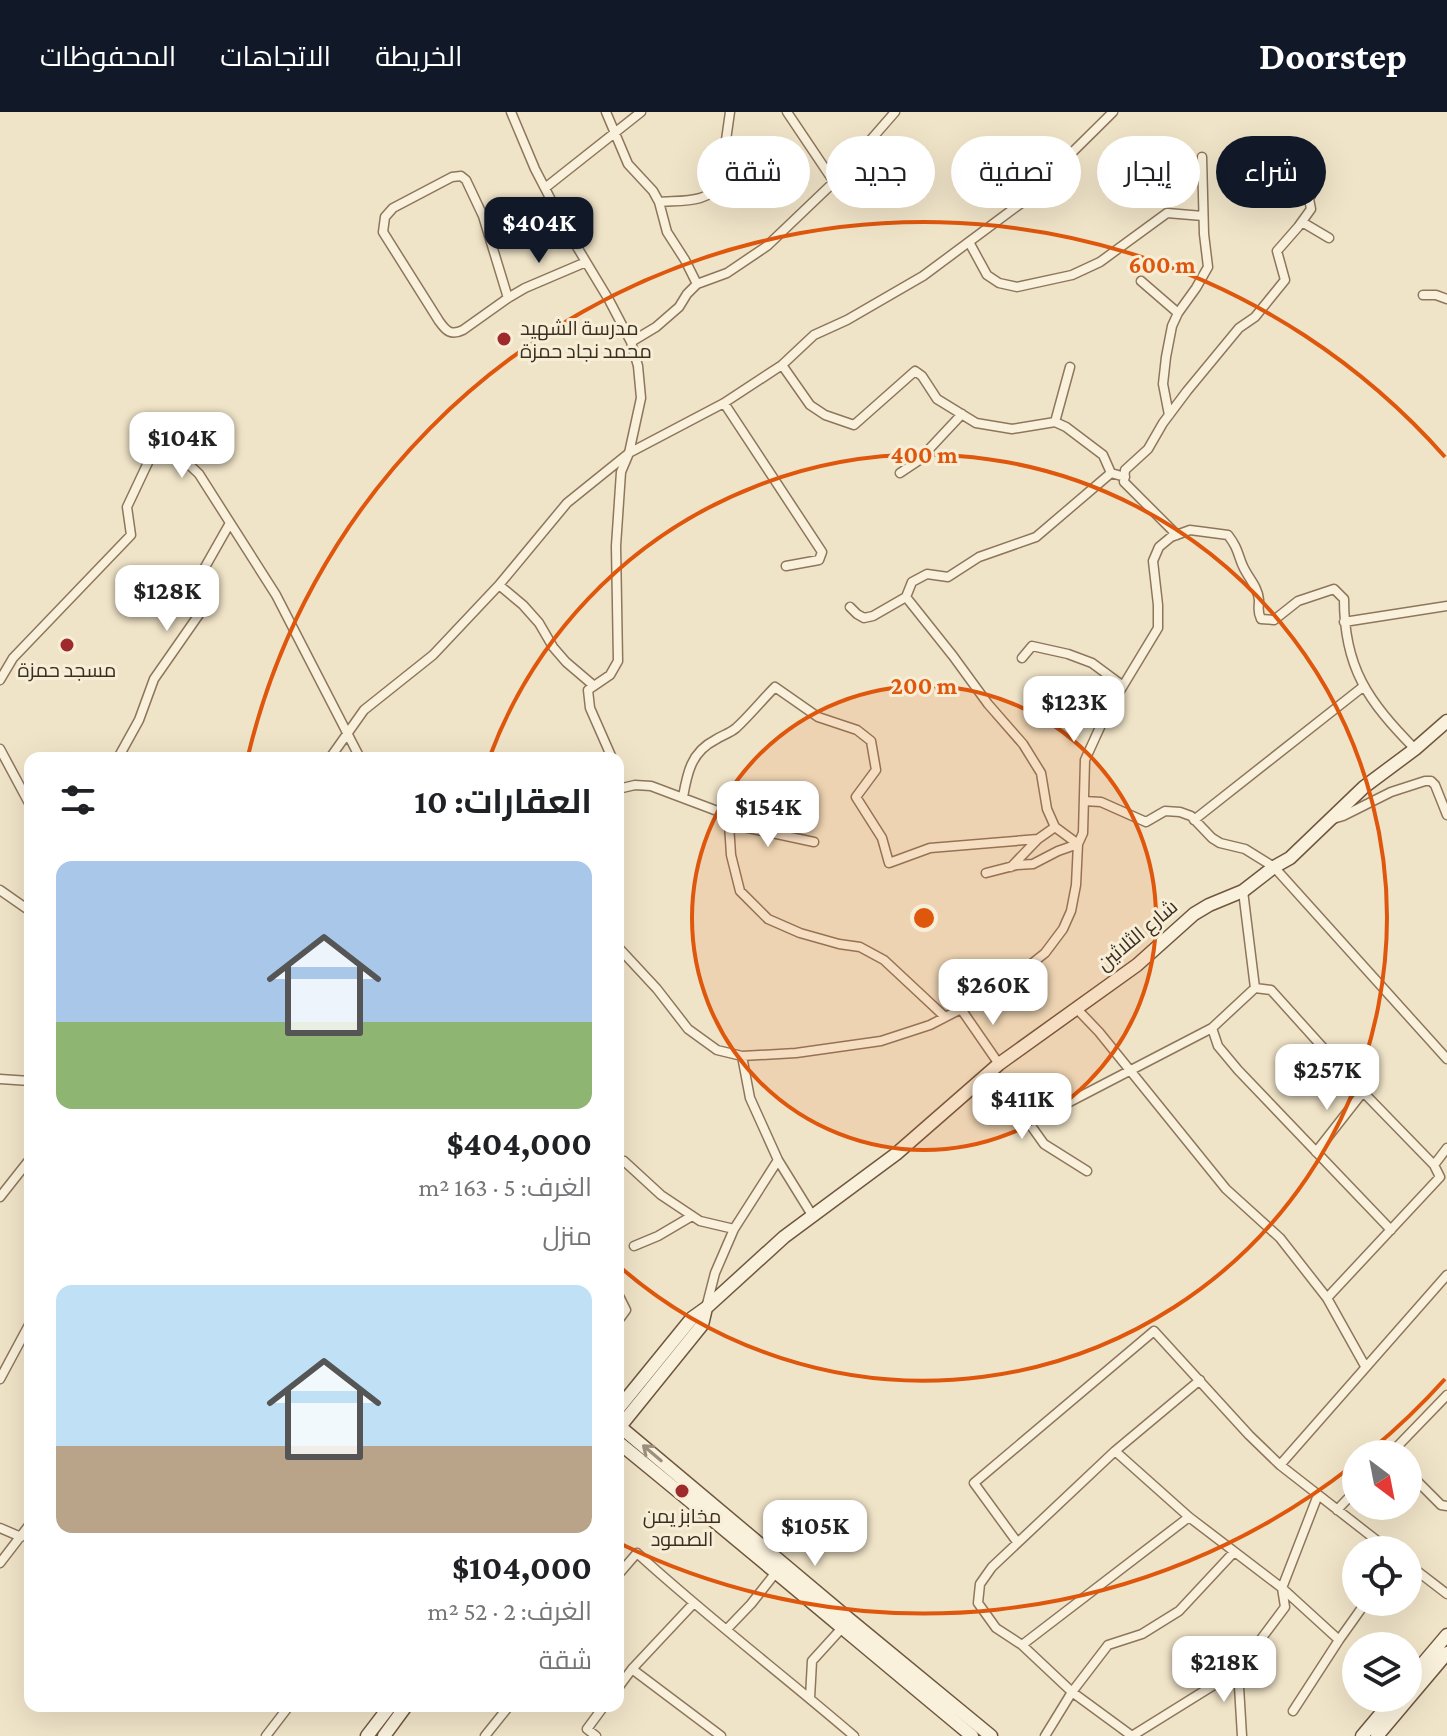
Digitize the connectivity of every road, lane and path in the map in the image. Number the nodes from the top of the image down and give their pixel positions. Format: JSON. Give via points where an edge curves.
{"nodes":[{"id":1,"x":511,"y":112,"type":"edge"},
{"id":2,"x":606,"y":112,"type":"edge"},
{"id":3,"x":641,"y":112,"type":"edge"},
{"id":4,"x":730,"y":112,"type":"edge"},
{"id":5,"x":787,"y":112,"type":"edge"},
{"id":6,"x":895,"y":112,"type":"edge"},
{"id":7,"x":1113,"y":112,"type":"edge"},
{"id":8,"x":614,"y":134,"type":"junction"},
{"id":9,"x":874,"y":136,"type":"edge"},
{"id":10,"x":1202,"y":157,"type":"dead end"},
{"id":11,"x":826,"y":172,"type":"edge"},
{"id":12,"x":545,"y":188,"type":"junction"},
{"id":13,"x":826,"y":190,"type":"edge"},
{"id":14,"x":659,"y":202,"type":"junction"},
{"id":15,"x":1311,"y":208,"type":"edge"},
{"id":16,"x":1203,"y":216,"type":"junction"},
{"id":17,"x":1302,"y":222,"type":"junction"},
{"id":18,"x":1329,"y":238,"type":"dead end"},
{"id":19,"x":969,"y":242,"type":"junction"},
{"id":20,"x":586,"y":262,"type":"junction"},
{"id":21,"x":1141,"y":281,"type":"dead end"},
{"id":22,"x":697,"y":284,"type":"junction"},
{"id":23,"x":1423,"y":295,"type":"dead end"},
{"id":24,"x":508,"y":298,"type":"junction"},
{"id":25,"x":1447,"y":299,"type":"edge"},
{"id":26,"x":1178,"y":313,"type":"junction"},
{"id":27,"x":631,"y":342,"type":"junction"},
{"id":28,"x":782,"y":365,"type":"junction"},
{"id":29,"x":1070,"y":367,"type":"dead end"},
{"id":30,"x":724,"y":403,"type":"junction"},
{"id":31,"x":962,"y":414,"type":"junction"},
{"id":32,"x":1169,"y":415,"type":"junction"},
{"id":33,"x":1055,"y":422,"type":"junction"},
{"id":34,"x":629,"y":453,"type":"junction"},
{"id":35,"x":900,"y":473,"type":"dead end"},
{"id":36,"x":1111,"y":473,"type":"junction"},
{"id":37,"x":1125,"y":477,"type":"junction"},
{"id":38,"x":230,"y":523,"type":"junction"},
{"id":39,"x":1177,"y":535,"type":"junction"},
{"id":40,"x":786,"y":566,"type":"dead end"},
{"id":41,"x":499,"y":585,"type":"junction"},
{"id":42,"x":906,"y":597,"type":"junction"},
{"id":43,"x":1447,"y":606,"type":"edge"},
{"id":44,"x":850,"y":607,"type":"dead end"},
{"id":45,"x":1344,"y":622,"type":"junction"},
{"id":46,"x":1022,"y":658,"type":"dead end"},
{"id":47,"x":0,"y":680,"type":"edge"},
{"id":48,"x":593,"y":685,"type":"junction"},
{"id":49,"x":1123,"y":686,"type":"junction"},
{"id":50,"x":1364,"y":686,"type":"junction"},
{"id":51,"x":1447,"y":721,"type":"edge"},
{"id":52,"x":347,"y":734,"type":"junction"},
{"id":53,"x":0,"y":749,"type":"edge"},
{"id":54,"x":1415,"y":749,"type":"junction"},
{"id":55,"x":121,"y":752,"type":"edge"},
{"id":56,"x":334,"y":752,"type":"edge"},
{"id":57,"x":357,"y":752,"type":"edge"},
{"id":58,"x":609,"y":752,"type":"edge"},
{"id":59,"x":624,"y":788,"type":"edge"},
{"id":60,"x":24,"y":794,"type":"edge"},
{"id":61,"x":683,"y":797,"type":"junction"},
{"id":62,"x":1084,"y":801,"type":"junction"},
{"id":63,"x":1447,"y":815,"type":"edge"},
{"id":64,"x":1194,"y":820,"type":"junction"},
{"id":65,"x":1328,"y":821,"type":"junction"},
{"id":66,"x":729,"y":824,"type":"junction"},
{"id":67,"x":1055,"y":827,"type":"junction"},
{"id":68,"x":1038,"y":839,"type":"junction"},
{"id":69,"x":814,"y":842,"type":"dead end"},
{"id":70,"x":1078,"y":844,"type":"junction"},
{"id":71,"x":1011,"y":867,"type":"junction"},
{"id":72,"x":1274,"y":867,"type":"junction"},
{"id":73,"x":986,"y":873,"type":"dead end"},
{"id":74,"x":0,"y":890,"type":"edge"},
{"id":75,"x":1243,"y":891,"type":"junction"},
{"id":76,"x":24,"y":907,"type":"edge"},
{"id":77,"x":624,"y":953,"type":"edge"},
{"id":78,"x":1255,"y":988,"type":"junction"},
{"id":79,"x":1076,"y":1008,"type":"junction"},
{"id":80,"x":961,"y":1009,"type":"junction"},
{"id":81,"x":944,"y":1016,"type":"junction"},
{"id":82,"x":1212,"y":1028,"type":"junction"},
{"id":83,"x":742,"y":1056,"type":"junction"},
{"id":84,"x":1447,"y":1059,"type":"edge"},
{"id":85,"x":999,"y":1064,"type":"junction"},
{"id":86,"x":1130,"y":1070,"type":"junction"},
{"id":87,"x":0,"y":1079,"type":"edge"},
{"id":88,"x":24,"y":1081,"type":"edge"},
{"id":89,"x":975,"y":1086,"type":"junction"},
{"id":90,"x":1363,"y":1092,"type":"junction"},
{"id":91,"x":1029,"y":1123,"type":"junction"},
{"id":92,"x":1447,"y":1148,"type":"edge"},
{"id":93,"x":1316,"y":1152,"type":"junction"},
{"id":94,"x":778,"y":1160,"type":"junction"},
{"id":95,"x":624,"y":1161,"type":"dead end"},
{"id":96,"x":1434,"y":1165,"type":"junction"},
{"id":97,"x":24,"y":1167,"type":"edge"},
{"id":98,"x":1087,"y":1171,"type":"dead end"},
{"id":99,"x":0,"y":1197,"type":"edge"},
{"id":100,"x":812,"y":1215,"type":"junction"},
{"id":101,"x":692,"y":1216,"type":"junction"},
{"id":102,"x":734,"y":1229,"type":"junction"},
{"id":103,"x":1391,"y":1230,"type":"junction"},
{"id":104,"x":634,"y":1246,"type":"dead end"},
{"id":105,"x":1447,"y":1275,"type":"edge"},
{"id":106,"x":1327,"y":1298,"type":"junction"},
{"id":107,"x":706,"y":1308,"type":"junction"},
{"id":108,"x":24,"y":1334,"type":"edge"},
{"id":109,"x":1365,"y":1366,"type":"junction"},
{"id":110,"x":0,"y":1379,"type":"edge"},
{"id":111,"x":1200,"y":1380,"type":"junction"},
{"id":112,"x":1447,"y":1395,"type":"edge"},
{"id":113,"x":624,"y":1402,"type":"edge"},
{"id":114,"x":624,"y":1421,"type":"edge"},
{"id":115,"x":624,"y":1431,"type":"edge"},
{"id":116,"x":1404,"y":1440,"type":"edge"},
{"id":117,"x":624,"y":1447,"type":"edge"},
{"id":118,"x":1115,"y":1451,"type":"junction"},
{"id":119,"x":1280,"y":1465,"type":"junction"},
{"id":120,"x":1422,"y":1486,"type":"edge"},
{"id":121,"x":1318,"y":1495,"type":"junction"},
{"id":122,"x":1342,"y":1505,"type":"edge"},
{"id":123,"x":1447,"y":1506,"type":"edge"},
{"id":124,"x":1337,"y":1510,"type":"junction"},
{"id":125,"x":1189,"y":1517,"type":"junction"},
{"id":126,"x":0,"y":1528,"type":"edge"},
{"id":127,"x":24,"y":1533,"type":"edge"},
{"id":128,"x":1371,"y":1536,"type":"edge"},
{"id":129,"x":21,"y":1537,"type":"junction"},
{"id":130,"x":1017,"y":1542,"type":"junction"},
{"id":131,"x":1234,"y":1552,"type":"junction"},
{"id":132,"x":0,"y":1563,"type":"edge"},
{"id":133,"x":624,"y":1568,"type":"edge"},
{"id":134,"x":777,"y":1571,"type":"junction"},
{"id":135,"x":1422,"y":1575,"type":"edge"},
{"id":136,"x":1282,"y":1588,"type":"junction"},
{"id":137,"x":1447,"y":1594,"type":"edge"},
{"id":138,"x":693,"y":1604,"type":"junction"},
{"id":139,"x":1356,"y":1616,"type":"edge"},
{"id":140,"x":842,"y":1628,"type":"junction"},
{"id":141,"x":727,"y":1629,"type":"junction"},
{"id":142,"x":1447,"y":1635,"type":"edge"},
{"id":143,"x":1339,"y":1640,"type":"junction"},
{"id":144,"x":1022,"y":1645,"type":"junction"},
{"id":145,"x":1447,"y":1653,"type":"edge"},
{"id":146,"x":1422,"y":1664,"type":"edge"},
{"id":147,"x":632,"y":1669,"type":"junction"},
{"id":148,"x":1238,"y":1670,"type":"junction"},
{"id":149,"x":624,"y":1680,"type":"edge"},
{"id":150,"x":1072,"y":1692,"type":"junction"},
{"id":151,"x":810,"y":1698,"type":"junction"},
{"id":152,"x":1293,"y":1711,"type":"dead end"},
{"id":153,"x":284,"y":1712,"type":"edge"},
{"id":154,"x":385,"y":1712,"type":"edge"},
{"id":155,"x":402,"y":1712,"type":"edge"},
{"id":156,"x":504,"y":1712,"type":"edge"},
{"id":157,"x":600,"y":1712,"type":"edge"},
{"id":158,"x":1382,"y":1712,"type":"edge"},
{"id":159,"x":266,"y":1736,"type":"edge"},
{"id":160,"x":367,"y":1736,"type":"edge"},
{"id":161,"x":384,"y":1736,"type":"edge"},
{"id":162,"x":485,"y":1736,"type":"edge"},
{"id":163,"x":596,"y":1736,"type":"edge"},
{"id":164,"x":721,"y":1736,"type":"edge"},
{"id":165,"x":854,"y":1736,"type":"edge"},
{"id":166,"x":972,"y":1736,"type":"edge"},
{"id":167,"x":991,"y":1736,"type":"edge"},
{"id":168,"x":1045,"y":1736,"type":"edge"},
{"id":169,"x":1242,"y":1736,"type":"edge"},
{"id":170,"x":1362,"y":1736,"type":"edge"},
{"id":171,"x":1377,"y":1736,"type":"edge"}],
"edges":[{"from":1,"to":12,"type":"street"},
{"from":2,"to":8,"type":"street"},
{"from":3,"to":8,"type":"street"},
{"from":4,"to":14,"type":"street","via":[[714,192]]},
{"from":5,"to":11,"type":"street"},
{"from":6,"to":9,"type":"street"},
{"from":7,"to":19,"type":"street","via":[[1020,204]]},
{"from":8,"to":12,"type":"street"},
{"from":8,"to":14,"type":"street","via":[[628,164]]},
{"from":10,"to":16,"type":"street"},
{"from":12,"to":20,"type":"street"},
{"from":13,"to":22,"type":"street","via":[[767,246],[727,273]]},
{"from":14,"to":22,"type":"street","via":[[667,232]]},
{"from":15,"to":17,"type":"street"},
{"from":16,"to":19,"type":"street","via":[[1167,213],[1100,262],[1072,275],[1017,287],[987,275]]},
{"from":16,"to":26,"type":"street","via":[[1208,267]]},
{"from":17,"to":18,"type":"street"},
{"from":17,"to":32,"type":"street","via":[[1277,251],[1285,280]]},
{"from":19,"to":28,"type":"street","via":[[923,276],[814,335]]},
{"from":20,"to":24,"type":"street"},
{"from":20,"to":27,"type":"street"},
{"from":21,"to":26,"type":"street"},
{"from":22,"to":27,"type":"street","via":[[679,307]]},
{"from":23,"to":25,"type":"street"},
{"from":24,"to":24,"type":"street","via":[[483,216],[461,176],[393,208],[385,217],[383,232],[446,330],[463,330]]},
{"from":26,"to":32,"type":"street","via":[[1163,384]]},
{"from":27,"to":34,"type":"street","via":[[641,398]]},
{"from":28,"to":30,"type":"street"},
{"from":28,"to":31,"type":"street","via":[[810,405],[854,425],[915,371],[937,399]]},
{"from":29,"to":33,"type":"street"},
{"from":30,"to":34,"type":"street"},
{"from":30,"to":40,"type":"street","via":[[822,552],[819,560]]},
{"from":31,"to":33,"type":"street","via":[[976,423],[1012,429]]},
{"from":31,"to":35,"type":"street"},
{"from":32,"to":37,"type":"street","via":[[1148,449],[1125,470]]},
{"from":33,"to":36,"type":"street","via":[[1103,455]]},
{"from":34,"to":41,"type":"street","via":[[567,503]]},
{"from":34,"to":48,"type":"street","via":[[621,472],[616,546],[618,661],[610,675]]},
{"from":36,"to":37,"type":"street"},
{"from":36,"to":42,"type":"street","via":[[1036,537],[979,557],[948,577],[927,574],[912,582]]},
{"from":37,"to":39,"type":"street","via":[[1124,482]]},
{"from":38,"to":47,"type":"street","via":[[199,474],[160,437],[127,507],[131,535],[13,658]]},
{"from":38,"to":52,"type":"street","via":[[276,595]]},
{"from":38,"to":55,"type":"street","via":[[192,590],[200,613],[154,679]]},
{"from":39,"to":45,"type":"street","via":[[1190,530],[1228,535],[1253,583],[1261,619],[1274,620],[1298,601],[1334,589],[1344,599]]},
{"from":39,"to":49,"type":"street","via":[[1159,547],[1153,561],[1158,628]]},
{"from":41,"to":48,"type":"street"},
{"from":41,"to":52,"type":"street","via":[[433,655],[364,710]]},
{"from":42,"to":44,"type":"street","via":[[864,618]]},
{"from":42,"to":67,"type":"street","via":[[1023,744],[1041,773]]},
{"from":43,"to":45,"type":"street"},
{"from":45,"to":50,"type":"street","via":[[1354,669]]},
{"from":46,"to":49,"type":"street","via":[[1032,646],[1068,654],[1092,663]]},
{"from":48,"to":58,"type":"street","via":[[588,690],[590,708]]},
{"from":49,"to":62,"type":"street","via":[[1085,760]]},
{"from":50,"to":54,"type":"street"},
{"from":50,"to":64,"type":"street"},
{"from":51,"to":54,"type":"street","name":"شارع الثلاثين"},
{"from":52,"to":56,"type":"street"},
{"from":52,"to":57,"type":"street"},
{"from":53,"to":60,"type":"street"},
{"from":54,"to":65,"type":"street","name":"شارع الثلاثين"},
{"from":59,"to":61,"type":"street","via":[[651,786]]},
{"from":61,"to":66,"type":"street","via":[[720,812]]},
{"from":61,"to":68,"type":"street","via":[[696,755],[737,727],[775,687],[818,717],[857,730],[871,741],[876,770],[856,797],[882,838],[889,863],[930,848]]},
{"from":62,"to":64,"type":"street","via":[[1101,802],[1146,822],[1165,811]]},
{"from":62,"to":70,"type":"street"},
{"from":63,"to":65,"type":"street","via":[[1435,785],[1425,781]]},
{"from":64,"to":72,"type":"street","via":[[1220,843],[1245,849]]},
{"from":65,"to":72,"type":"street","name":"شارع الثلاثين"},
{"from":66,"to":69,"type":"street"},
{"from":66,"to":81,"type":"street","via":[[740,891],[768,919],[800,933],[860,947],[884,960]]},
{"from":67,"to":68,"type":"street"},
{"from":67,"to":70,"type":"street"},
{"from":68,"to":71,"type":"street"},
{"from":70,"to":71,"type":"street","via":[[1033,864]]},
{"from":70,"to":80,"type":"street","via":[[1076,885],[1063,929],[1045,953]]},
{"from":71,"to":73,"type":"street"},
{"from":72,"to":75,"type":"street","name":"شارع الثلاثين"},
{"from":72,"to":84,"type":"street"},
{"from":74,"to":76,"type":"street"},
{"from":75,"to":78,"type":"street"},
{"from":75,"to":79,"type":"street","name":"شارع الثلاثين","via":[[1194,914],[1149,956]]},
{"from":77,"to":83,"type":"street","via":[[688,1029],[717,1050]]},
{"from":78,"to":82,"type":"street"},
{"from":78,"to":90,"type":"street","via":[[1271,990]]},
{"from":79,"to":85,"type":"street","name":"شارع الثلاثين"},
{"from":79,"to":86,"type":"street"},
{"from":80,"to":81,"type":"street"},
{"from":80,"to":85,"type":"street"},
{"from":81,"to":83,"type":"street","via":[[881,1041]]},
{"from":82,"to":86,"type":"street"},
{"from":82,"to":93,"type":"street","via":[[1218,1046],[1238,1070]]},
{"from":83,"to":94,"type":"street","via":[[750,1098]]},
{"from":85,"to":89,"type":"street","name":"شارع الثلاثين"},
{"from":86,"to":91,"type":"street"},
{"from":86,"to":106,"type":"street","via":[[1226,1189],[1280,1238]]},
{"from":87,"to":88,"type":"street"},
{"from":89,"to":91,"type":"street"},
{"from":89,"to":100,"type":"street","name":"شارع الثلاثين","via":[[896,1154]]},
{"from":90,"to":93,"type":"street"},
{"from":90,"to":96,"type":"street"},
{"from":91,"to":98,"type":"street","via":[[1044,1144]]},
{"from":92,"to":96,"type":"street"},
{"from":93,"to":103,"type":"street"},
{"from":94,"to":100,"type":"street"},
{"from":94,"to":102,"type":"street"},
{"from":95,"to":101,"type":"street"},
{"from":96,"to":103,"type":"street","via":[[1440,1177]]},
{"from":97,"to":99,"type":"street"},
{"from":100,"to":107,"type":"street","name":"شارع الثلاثين"},
{"from":101,"to":102,"type":"street"},
{"from":101,"to":104,"type":"street"},
{"from":102,"to":107,"type":"street"},
{"from":103,"to":106,"type":"street"},
{"from":105,"to":109,"type":"street"},
{"from":106,"to":109,"type":"street"},
{"from":107,"to":113,"type":"street","name":"شارع الثلاثين"},
{"from":107,"to":114,"type":"street","name":"شارع الثلاثين","via":[[702,1325]]},
{"from":108,"to":110,"type":"street"},
{"from":109,"to":119,"type":"street"},
{"from":111,"to":118,"type":"street"},
{"from":111,"to":119,"type":"street"},
{"from":111,"to":130,"type":"street","via":[[1154,1331],[974,1483]]},
{"from":112,"to":116,"type":"street"},
{"from":167,"to":115,"type":"street","one_way":true},
{"from":117,"to":134,"type":"street"},
{"from":118,"to":125,"type":"street"},
{"from":118,"to":130,"type":"street"},
{"from":119,"to":121,"type":"street"},
{"from":120,"to":123,"type":"street"},
{"from":121,"to":124,"type":"street"},
{"from":121,"to":136,"type":"street"},
{"from":122,"to":124,"type":"street"},
{"from":124,"to":128,"type":"street"},
{"from":125,"to":131,"type":"street"},
{"from":125,"to":144,"type":"street"},
{"from":126,"to":129,"type":"street"},
{"from":127,"to":129,"type":"street"},
{"from":129,"to":132,"type":"street"},
{"from":130,"to":144,"type":"street","via":[[980,1584],[978,1603],[996,1628]]},
{"from":131,"to":136,"type":"street"},
{"from":131,"to":150,"type":"street","via":[[1179,1611],[1142,1634],[1108,1645]]},
{"from":133,"to":138,"type":"street","via":[[637,1553]]},
{"from":134,"to":140,"type":"street"},
{"from":134,"to":141,"type":"street"},
{"from":135,"to":137,"type":"street"},
{"from":136,"to":143,"type":"street"},
{"from":136,"to":148,"type":"street","via":[[1285,1607]]},
{"from":138,"to":141,"type":"street"},
{"from":138,"to":147,"type":"street"},
{"from":139,"to":143,"type":"street"},
{"from":140,"to":151,"type":"street","via":[[812,1661]]},
{"from":140,"to":166,"type":"street"},
{"from":141,"to":151,"type":"street"},
{"from":142,"to":146,"type":"street"},
{"from":143,"to":152,"type":"street"},
{"from":144,"to":150,"type":"street"},
{"from":145,"to":171,"type":"street"},
{"from":147,"to":149,"type":"street"},
{"from":147,"to":164,"type":"street"},
{"from":148,"to":150,"type":"street","via":[[1132,1736]]},
{"from":148,"to":169,"type":"street"},
{"from":150,"to":168,"type":"street"},
{"from":151,"to":165,"type":"street"},
{"from":153,"to":159,"type":"street"},
{"from":154,"to":160,"type":"street"},
{"from":155,"to":161,"type":"street"},
{"from":156,"to":162,"type":"street"},
{"from":157,"to":163,"type":"street","via":[[587,1729]]},
{"from":158,"to":170,"type":"street"}]}
